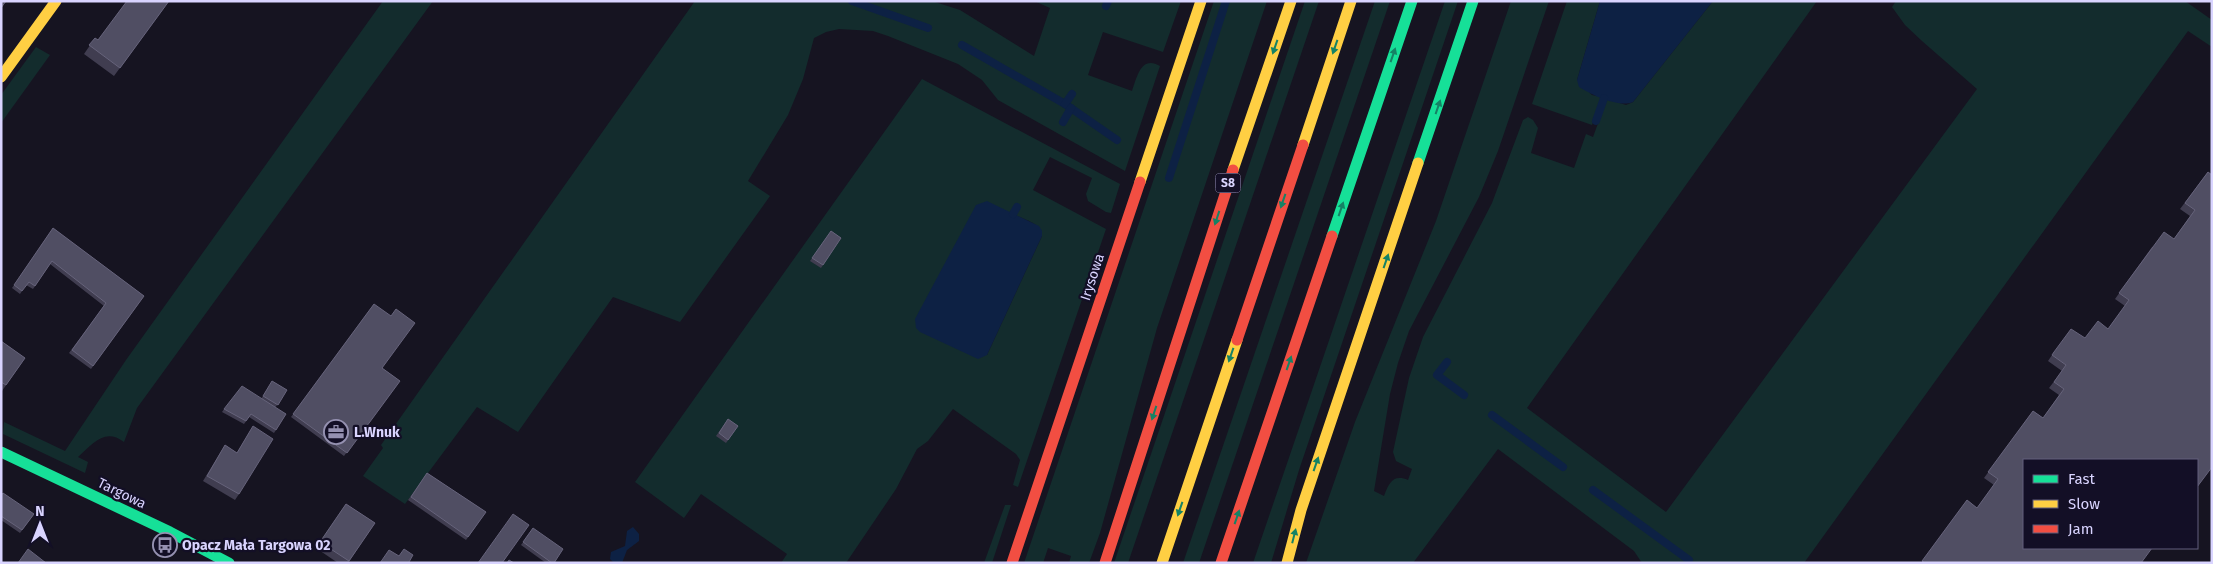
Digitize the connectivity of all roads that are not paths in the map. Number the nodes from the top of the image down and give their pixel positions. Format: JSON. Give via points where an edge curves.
{"nodes":[{"id":1,"x":56,"y":1,"type":"edge"},
{"id":2,"x":1202,"y":1,"type":"edge"},
{"id":3,"x":1291,"y":1,"type":"edge"},
{"id":4,"x":1351,"y":1,"type":"edge"},
{"id":5,"x":1412,"y":1,"type":"edge"},
{"id":6,"x":1473,"y":1,"type":"edge"},
{"id":7,"x":1,"y":77,"type":"edge"},
{"id":8,"x":1,"y":452,"type":"edge"},
{"id":9,"x":229,"y":563,"type":"edge"},
{"id":10,"x":1012,"y":563,"type":"edge"},
{"id":11,"x":1105,"y":563,"type":"edge"},
{"id":12,"x":1162,"y":563,"type":"edge"},
{"id":13,"x":1222,"y":563,"type":"edge"},
{"id":14,"x":1287,"y":563,"type":"edge"}],
"edges":[{"from":1,"to":7,"type":"main road"},
{"from":2,"to":10,"type":"main road","name":"Irysowa"},
{"from":3,"to":11,"type":"main road","number":"S8","one_way":true,"via":[[1232,169]]},
{"from":4,"to":12,"type":"main road","one_way":true},
{"from":13,"to":5,"type":"main road","one_way":true},
{"from":14,"to":6,"type":"main road","one_way":true,"via":[[1301,510]]},
{"from":8,"to":9,"type":"main road","name":"Targowa"}]}
